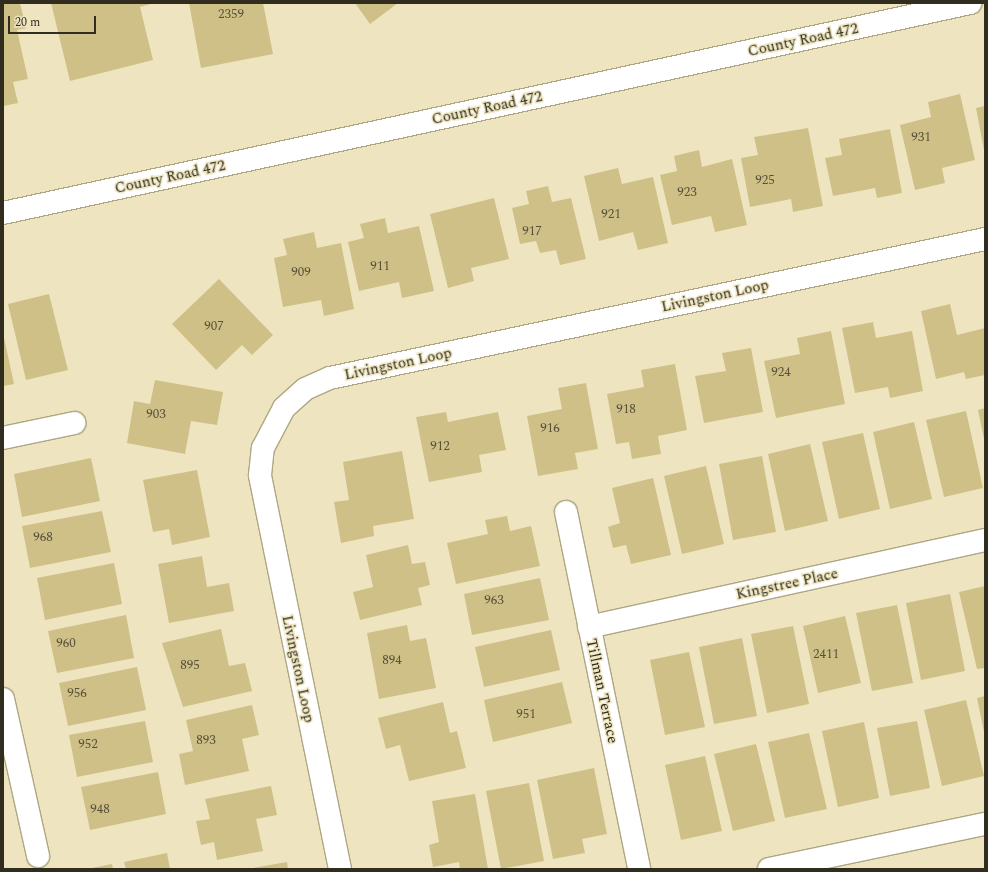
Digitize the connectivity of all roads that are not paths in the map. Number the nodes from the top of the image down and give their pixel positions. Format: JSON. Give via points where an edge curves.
{"nodes":[{"id":1,"x":970,"y":3,"type":"edge"},
{"id":2,"x":3,"y":213,"type":"edge"},
{"id":3,"x":985,"y":238,"type":"edge"},
{"id":4,"x":74,"y":423,"type":"dead end"},
{"id":5,"x":3,"y":438,"type":"edge"},
{"id":6,"x":566,"y":512,"type":"dead end"},
{"id":7,"x":985,"y":540,"type":"edge"},
{"id":8,"x":589,"y":627,"type":"junction"},
{"id":9,"x":3,"y":699,"type":"edge"},
{"id":10,"x":6,"y":725,"type":"edge"},
{"id":11,"x":985,"y":824,"type":"edge"},
{"id":12,"x":38,"y":856,"type":"dead end"},
{"id":13,"x":340,"y":869,"type":"edge"},
{"id":14,"x":639,"y":869,"type":"edge"},
{"id":15,"x":769,"y":869,"type":"edge"}],
"edges":[{"from":1,"to":2,"type":"street","name":"County Road 472"},
{"from":3,"to":13,"type":"street","name":"Livingston Loop","via":[[330,378],[305,389],[284,408],[262,448],[260,475]]},
{"from":4,"to":5,"type":"street"},
{"from":6,"to":8,"type":"street","name":"Tillman Terrace"},
{"from":7,"to":8,"type":"street","name":"Kingstree Place"},
{"from":8,"to":14,"type":"street","name":"Tillman Terrace"},
{"from":9,"to":10,"type":"street"},
{"from":10,"to":12,"type":"street"},
{"from":11,"to":15,"type":"street"}]}
